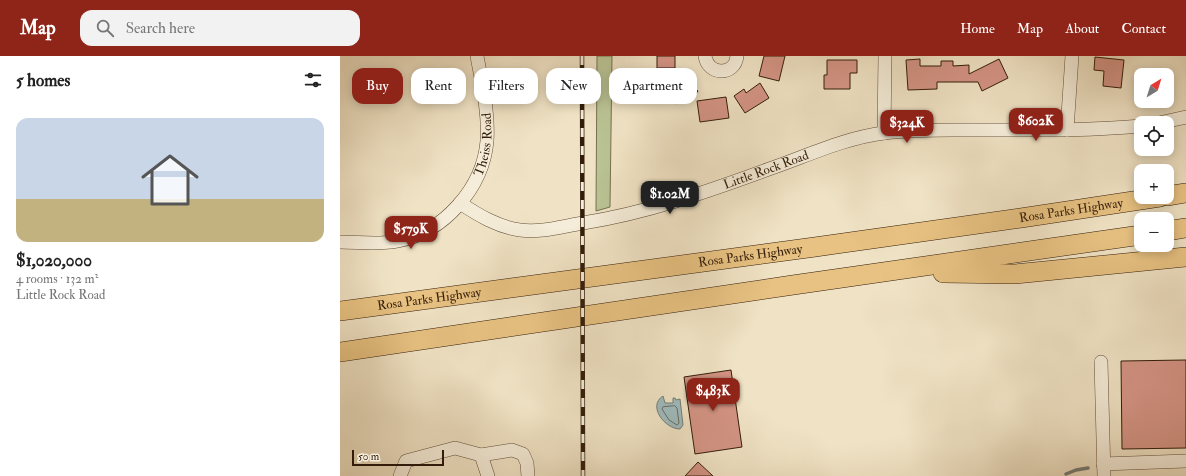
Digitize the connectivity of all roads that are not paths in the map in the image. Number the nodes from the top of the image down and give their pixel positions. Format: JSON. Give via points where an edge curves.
{"nodes":[{"id":1,"x":477,"y":56,"type":"edge"},
{"id":2,"x":705,"y":56,"type":"edge"},
{"id":3,"x":737,"y":56,"type":"edge"},
{"id":4,"x":885,"y":56,"type":"edge"},
{"id":5,"x":1072,"y":56,"type":"edge"},
{"id":6,"x":1134,"y":127,"type":"edge"},
{"id":7,"x":1067,"y":130,"type":"junction"},
{"id":8,"x":884,"y":133,"type":"junction"},
{"id":9,"x":1186,"y":192,"type":"edge"},
{"id":10,"x":1174,"y":195,"type":"edge"},
{"id":11,"x":1134,"y":201,"type":"edge"},
{"id":12,"x":460,"y":203,"type":"junction"},
{"id":13,"x":1186,"y":228,"type":"edge"},
{"id":14,"x":1174,"y":230,"type":"edge"},
{"id":15,"x":1134,"y":236,"type":"edge"},
{"id":16,"x":340,"y":242,"type":"edge"},
{"id":17,"x":1186,"y":257,"type":"edge"},
{"id":18,"x":882,"y":272,"type":"junction"},
{"id":19,"x":340,"y":311,"type":"edge"},
{"id":20,"x":340,"y":352,"type":"edge"},
{"id":21,"x":1101,"y":362,"type":"dead end"},
{"id":22,"x":481,"y":455,"type":"junction"},
{"id":23,"x":1186,"y":461,"type":"edge"},
{"id":24,"x":1103,"y":470,"type":"edge"},
{"id":25,"x":400,"y":476,"type":"edge"},
{"id":26,"x":488,"y":476,"type":"edge"},
{"id":27,"x":528,"y":476,"type":"edge"}],
"edges":[{"from":1,"to":12,"type":"street","name":"Theiss Road","via":[[487,139],[481,169]]},
{"from":2,"to":3,"type":"street","via":[[711,68],[721,71],[731,68]]},
{"from":4,"to":8,"type":"street"},
{"from":5,"to":7,"type":"street"},
{"from":6,"to":7,"type":"street","name":"Little Rock Road"},
{"from":7,"to":8,"type":"street","name":"Little Rock Road","via":[[930,130]]},
{"from":8,"to":12,"type":"street","name":"Little Rock Road","via":[[857,138],[689,197],[625,214],[537,231],[507,228],[478,215]]},
{"from":9,"to":10,"type":"highway"},
{"from":11,"to":19,"type":"highway","name":"Rosa Parks Highway"},
{"from":12,"to":16,"type":"street","via":[[437,225],[413,237],[382,243]]},
{"from":13,"to":14,"type":"highway"},
{"from":15,"to":18,"type":"highway"},
{"from":17,"to":18,"type":"highway","via":[[1015,274]]},
{"from":18,"to":20,"type":"highway"},
{"from":21,"to":24,"type":"street"},
{"from":22,"to":25,"type":"street","via":[[455,448],[406,461]]},
{"from":22,"to":26,"type":"street"},
{"from":22,"to":27,"type":"street","via":[[512,450],[523,454]]},
{"from":23,"to":24,"type":"street"}]}
